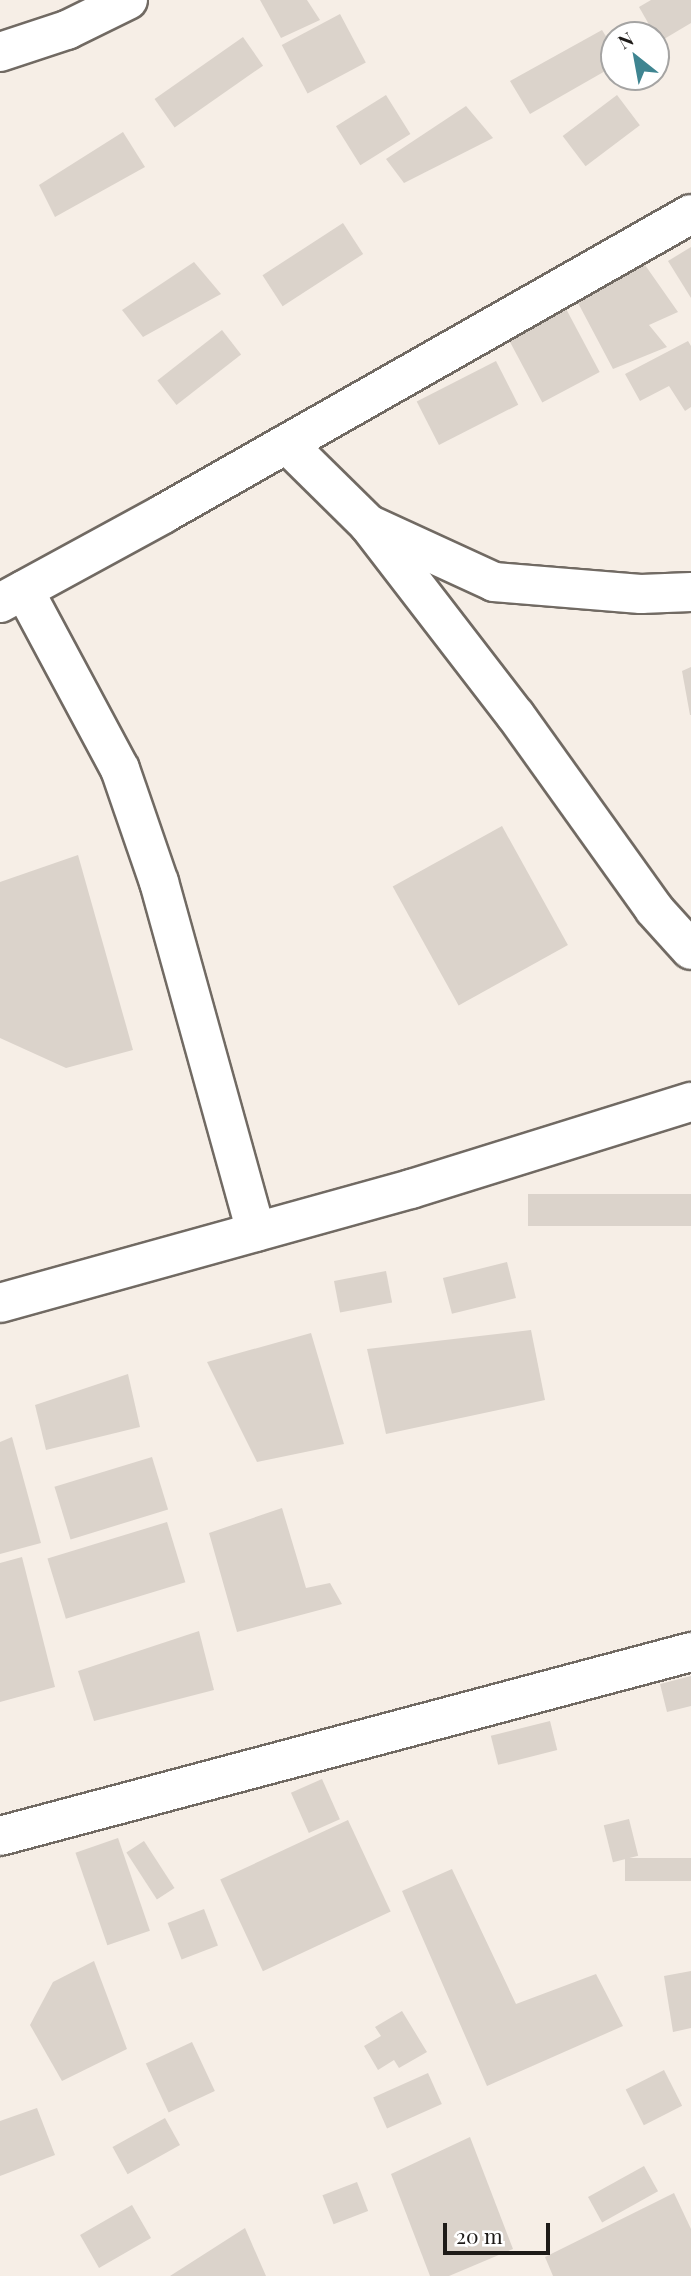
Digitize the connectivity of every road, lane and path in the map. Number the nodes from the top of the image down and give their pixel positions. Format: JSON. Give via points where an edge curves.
{"nodes":[{"id":1,"x":128,"y":0,"type":"edge"},
{"id":2,"x":0,"y":52,"type":"edge"},
{"id":3,"x":691,"y":214,"type":"edge"},
{"id":4,"x":287,"y":444,"type":"junction"},
{"id":5,"x":368,"y":524,"type":"junction"},
{"id":6,"x":691,"y":592,"type":"edge"},
{"id":7,"x":12,"y":597,"type":"edge"},
{"id":8,"x":691,"y":950,"type":"edge"},
{"id":9,"x":691,"y":1102,"type":"edge"},
{"id":10,"x":256,"y":1232,"type":"junction"},
{"id":11,"x":0,"y":1303,"type":"edge"},
{"id":12,"x":691,"y":1652,"type":"edge"},
{"id":13,"x":0,"y":1836,"type":"edge"}],
"edges":[{"from":1,"to":2,"type":"street","via":[[67,30]]},
{"from":3,"to":4,"type":"street"},
{"from":4,"to":5,"type":"street"},
{"from":4,"to":7,"type":"street"},
{"from":5,"to":6,"type":"street","via":[[494,582],[641,594]]},
{"from":5,"to":8,"type":"street","via":[[516,716],[653,909]]},
{"from":7,"to":10,"type":"street","via":[[120,769],[159,882]]},
{"from":9,"to":10,"type":"street"},
{"from":10,"to":11,"type":"street"},
{"from":12,"to":13,"type":"street"}]}
